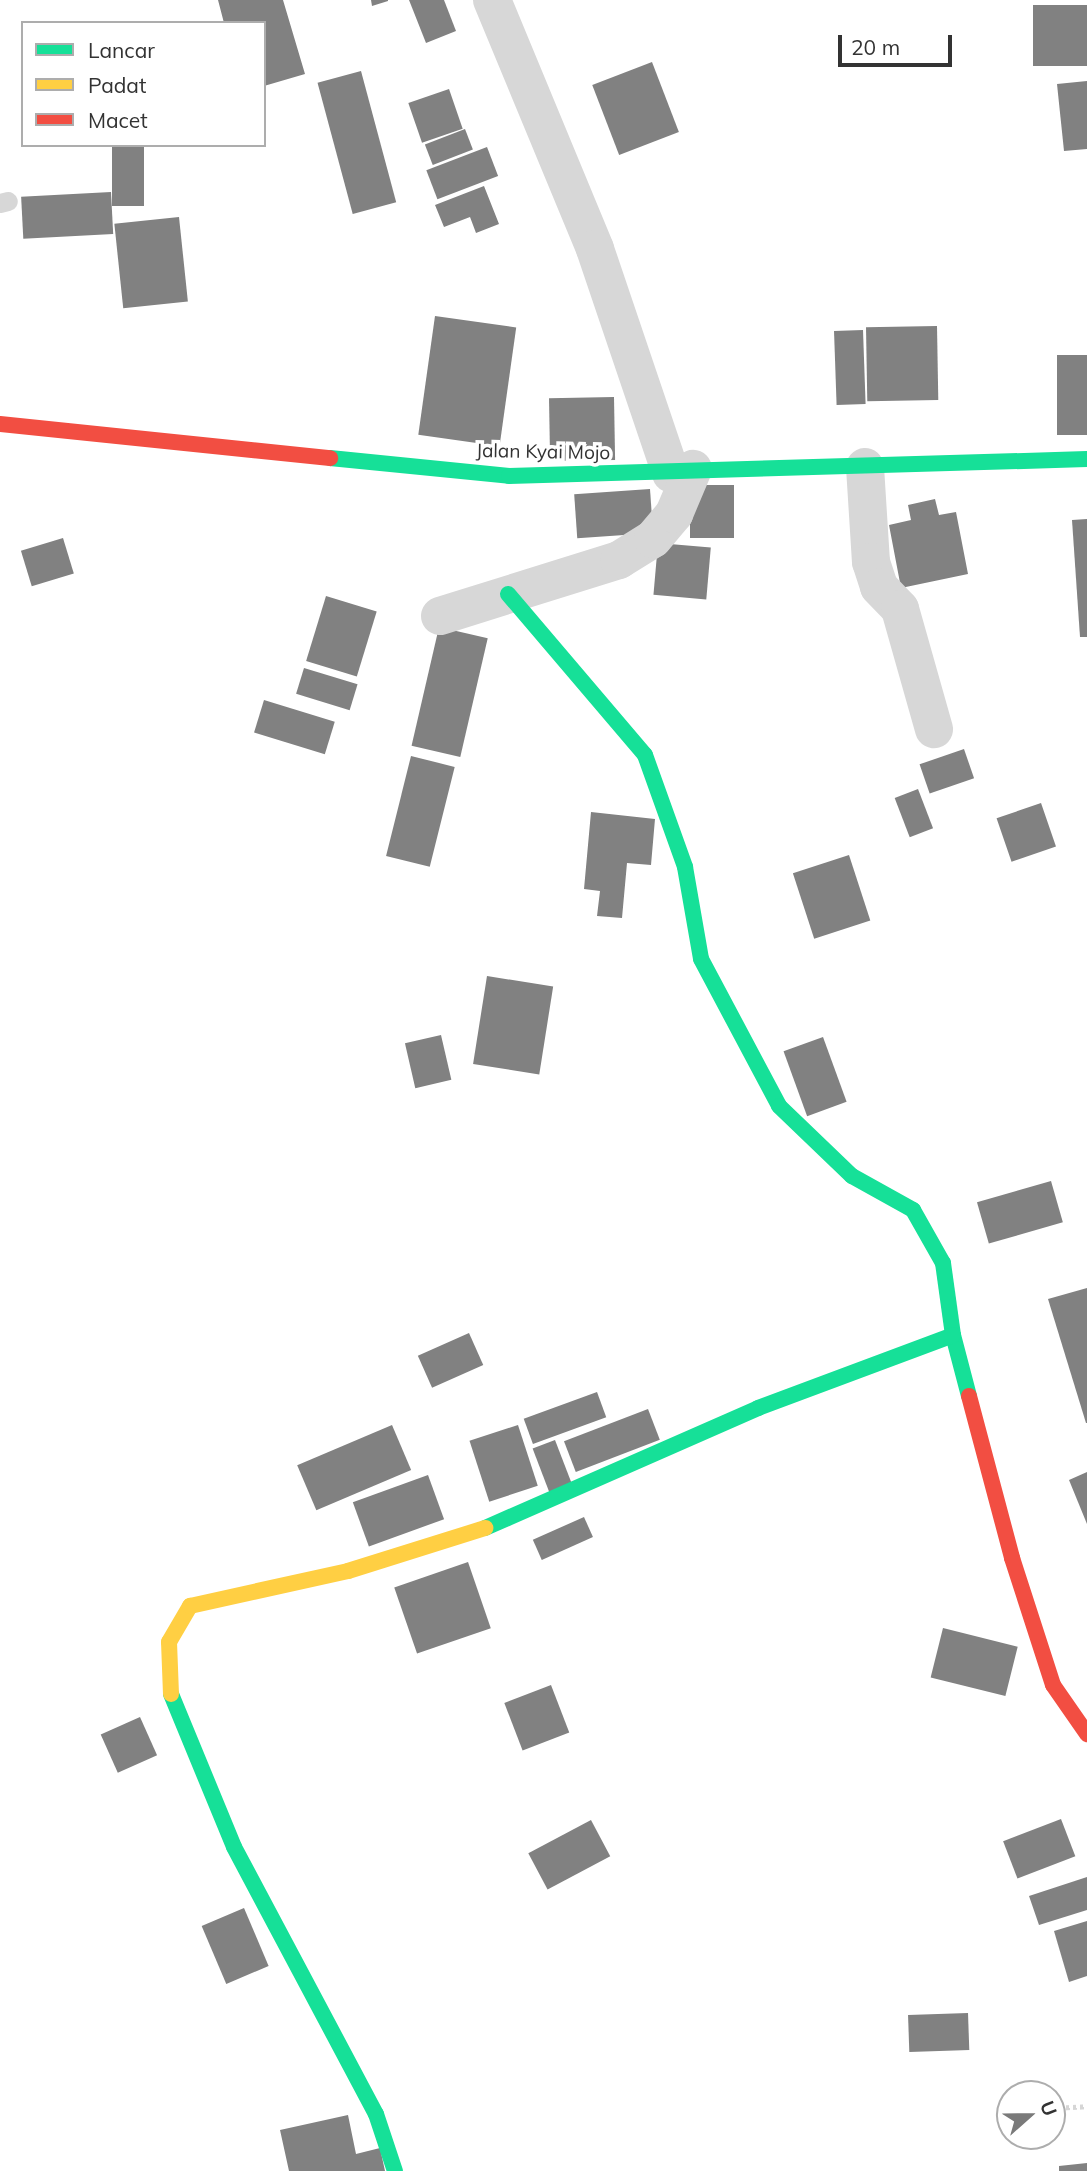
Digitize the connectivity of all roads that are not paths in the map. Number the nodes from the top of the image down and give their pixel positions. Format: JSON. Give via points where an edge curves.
{"nodes":[{"id":1,"x":492,"y":0,"type":"edge"},
{"id":2,"x":0,"y":424,"type":"edge"},
{"id":3,"x":1087,"y":459,"type":"edge"},
{"id":4,"x":865,"y":467,"type":"junction"},
{"id":5,"x":682,"y":471,"type":"junction"},
{"id":6,"x":508,"y":594,"type":"junction"},
{"id":7,"x":440,"y":616,"type":"dead end"},
{"id":8,"x":934,"y":729,"type":"dead end"},
{"id":9,"x":953,"y":1335,"type":"junction"},
{"id":10,"x":1087,"y":1734,"type":"edge"},
{"id":11,"x":395,"y":2171,"type":"edge"}],
"edges":[{"from":1,"to":5,"type":"street"},
{"from":2,"to":5,"type":"street","name":"Jalan Kyai Mojo","via":[[509,476]]},
{"from":3,"to":4,"type":"street","name":"Jalan Kyai Mojo"},
{"from":4,"to":5,"type":"street","name":"Jalan Kyai Mojo"},
{"from":4,"to":8,"type":"street","via":[[871,562],[879,587],[900,609]]},
{"from":5,"to":6,"type":"street","via":[[674,514],[653,539],[620,560]]},
{"from":6,"to":7,"type":"street"},
{"from":6,"to":9,"type":"street","via":[[645,755],[685,867],[701,959],[728,1015],[779,1106],[852,1176],[913,1210],[943,1263]]},
{"from":9,"to":10,"type":"street","via":[[1012,1559],[1053,1685]]},
{"from":9,"to":11,"type":"street","via":[[758,1408],[506,1521],[348,1571],[190,1605],[169,1642],[170,1692],[234,1847],[376,2114]]}]}
